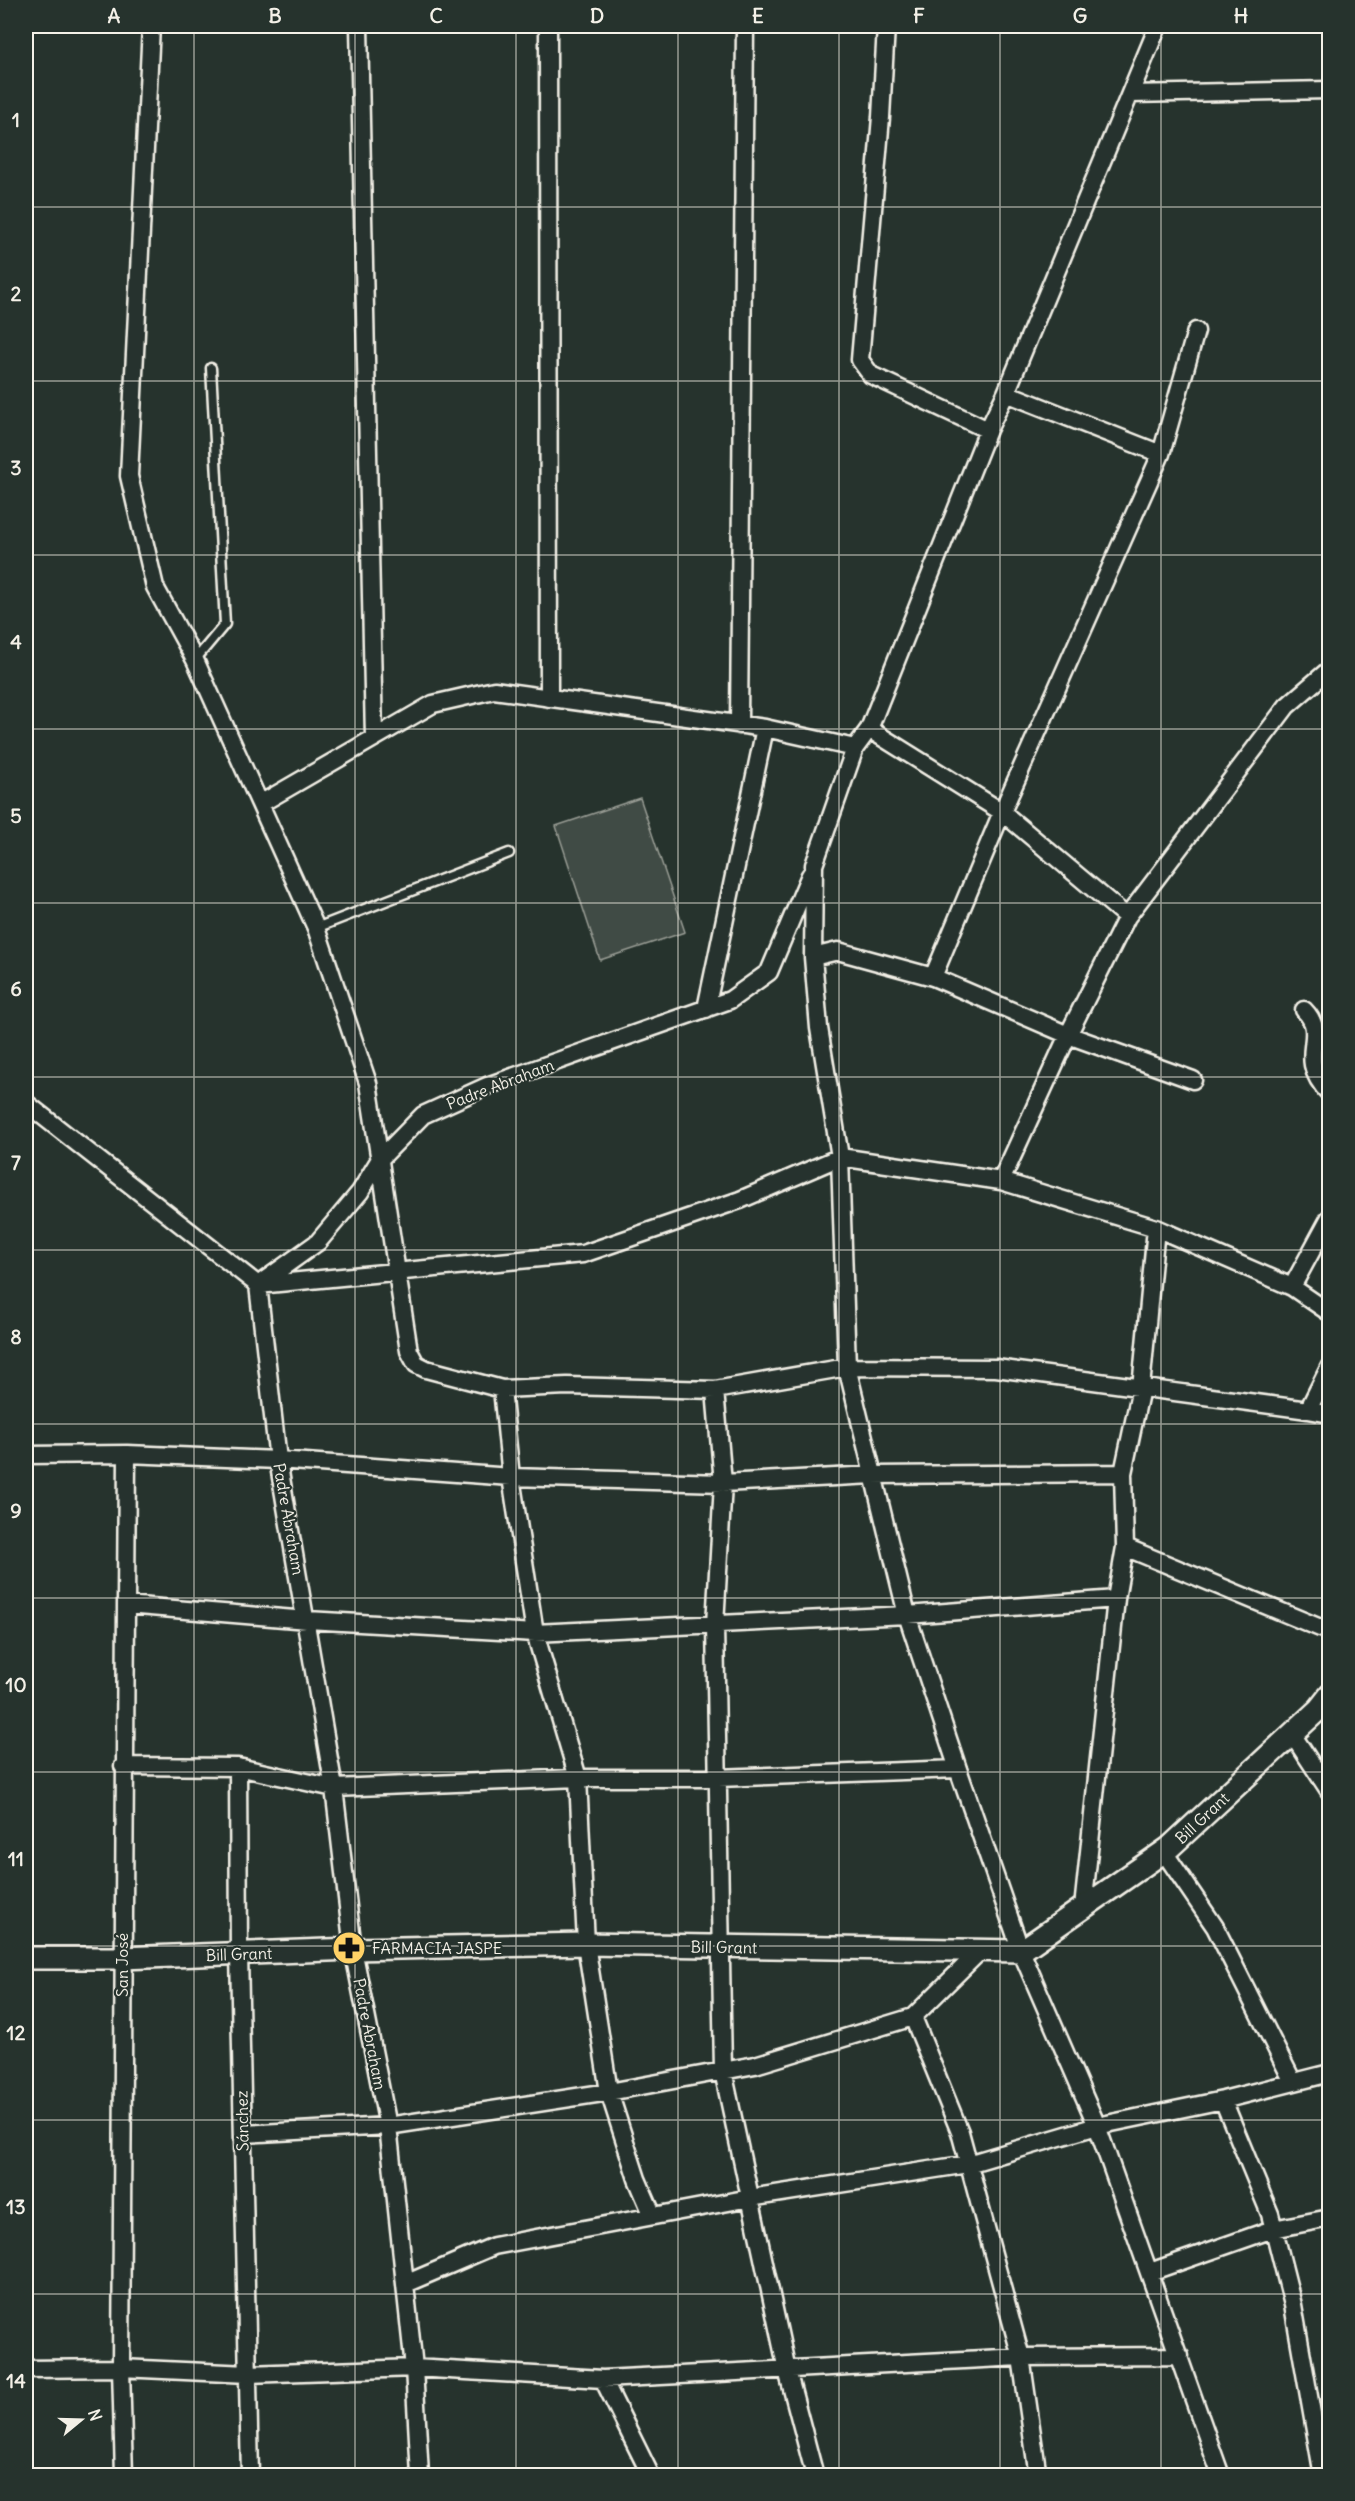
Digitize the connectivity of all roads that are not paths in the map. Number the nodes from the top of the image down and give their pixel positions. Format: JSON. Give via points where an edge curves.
{"nodes":[{"id":1,"x":151,"y":26,"type":"edge"},
{"id":2,"x":359,"y":26,"type":"edge"},
{"id":3,"x":548,"y":26,"type":"edge"},
{"id":4,"x":745,"y":26,"type":"edge"},
{"id":5,"x":886,"y":26,"type":"edge"},
{"id":6,"x":1158,"y":26,"type":"edge"},
{"id":7,"x":1329,"y":90,"type":"edge"},
{"id":8,"x":1130,"y":94,"type":"junction"},
{"id":9,"x":1196,"y":331,"type":"dead end"},
{"id":10,"x":211,"y":368,"type":"dead end"},
{"id":11,"x":1006,"y":393,"type":"junction"},
{"id":12,"x":988,"y":430,"type":"junction"},
{"id":13,"x":1161,"y":454,"type":"junction"},
{"id":14,"x":195,"y":660,"type":"junction"},
{"id":15,"x":1329,"y":669,"type":"edge"},
{"id":16,"x":549,"y":698,"type":"junction"},
{"id":17,"x":739,"y":725,"type":"junction"},
{"id":18,"x":765,"y":728,"type":"junction"},
{"id":19,"x":869,"y":729,"type":"junction"},
{"id":20,"x":374,"y":738,"type":"junction"},
{"id":21,"x":855,"y":748,"type":"junction"},
{"id":22,"x":260,"y":804,"type":"junction"},
{"id":23,"x":1002,"y":812,"type":"junction"},
{"id":24,"x":509,"y":853,"type":"dead end"},
{"id":25,"x":814,"y":866,"type":"junction"},
{"id":26,"x":1127,"y":917,"type":"junction"},
{"id":27,"x":316,"y":928,"type":"junction"},
{"id":28,"x":813,"y":957,"type":"junction"},
{"id":29,"x":933,"y":977,"type":"junction"},
{"id":30,"x":706,"y":1009,"type":"junction"},
{"id":31,"x":1304,"y":1010,"type":"dead end"},
{"id":32,"x":1068,"y":1035,"type":"junction"},
{"id":33,"x":1193,"y":1080,"type":"dead end"},
{"id":34,"x":1329,"y":1094,"type":"edge"},
{"id":35,"x":26,"y":1103,"type":"edge"},
{"id":36,"x":840,"y":1157,"type":"junction"},
{"id":37,"x":380,"y":1159,"type":"junction"},
{"id":38,"x":1001,"y":1181,"type":"junction"},
{"id":39,"x":1329,"y":1216,"type":"edge"},
{"id":40,"x":1156,"y":1228,"type":"junction"},
{"id":41,"x":399,"y":1273,"type":"junction"},
{"id":42,"x":258,"y":1285,"type":"junction"},
{"id":43,"x":1292,"y":1287,"type":"junction"},
{"id":44,"x":1329,"y":1312,"type":"edge"},
{"id":45,"x":1329,"y":1366,"type":"edge"},
{"id":46,"x":847,"y":1367,"type":"junction"},
{"id":47,"x":1141,"y":1388,"type":"junction"},
{"id":48,"x":502,"y":1389,"type":"junction"},
{"id":49,"x":715,"y":1390,"type":"junction"},
{"id":50,"x":1308,"y":1410,"type":"junction"},
{"id":51,"x":1329,"y":1414,"type":"edge"},
{"id":52,"x":26,"y":1455,"type":"edge"},
{"id":53,"x":127,"y":1455,"type":"junction"},
{"id":54,"x":278,"y":1460,"type":"junction"},
{"id":55,"x":1124,"y":1473,"type":"junction"},
{"id":56,"x":873,"y":1475,"type":"junction"},
{"id":57,"x":511,"y":1477,"type":"junction"},
{"id":58,"x":723,"y":1484,"type":"junction"},
{"id":59,"x":1125,"y":1547,"type":"junction"},
{"id":60,"x":1116,"y":1599,"type":"junction"},
{"id":61,"x":126,"y":1605,"type":"junction"},
{"id":62,"x":907,"y":1615,"type":"junction"},
{"id":63,"x":306,"y":1620,"type":"junction"},
{"id":64,"x":715,"y":1625,"type":"junction"},
{"id":65,"x":1329,"y":1632,"type":"edge"},
{"id":66,"x":535,"y":1633,"type":"junction"},
{"id":67,"x":1329,"y":1695,"type":"edge"},
{"id":68,"x":1292,"y":1734,"type":"junction"},
{"id":69,"x":123,"y":1766,"type":"junction"},
{"id":70,"x":238,"y":1767,"type":"junction"},
{"id":71,"x":958,"y":1769,"type":"junction"},
{"id":72,"x":578,"y":1778,"type":"junction"},
{"id":73,"x":718,"y":1778,"type":"junction"},
{"id":74,"x":334,"y":1788,"type":"junction"},
{"id":75,"x":1329,"y":1792,"type":"edge"},
{"id":76,"x":1164,"y":1852,"type":"junction"},
{"id":77,"x":1083,"y":1908,"type":"junction"},
{"id":78,"x":586,"y":1944,"type":"junction"},
{"id":79,"x":720,"y":1947,"type":"junction"},
{"id":80,"x":354,"y":1949,"type":"junction"},
{"id":81,"x":981,"y":1950,"type":"junction"},
{"id":82,"x":1021,"y":1951,"type":"junction"},
{"id":83,"x":239,"y":1953,"type":"junction"},
{"id":84,"x":26,"y":1958,"type":"edge"},
{"id":85,"x":122,"y":1958,"type":"junction"},
{"id":86,"x":913,"y":2017,"type":"junction"},
{"id":87,"x":723,"y":2071,"type":"junction"},
{"id":88,"x":1329,"y":2073,"type":"edge"},
{"id":89,"x":1293,"y":2082,"type":"junction"},
{"id":90,"x":609,"y":2092,"type":"junction"},
{"id":91,"x":1222,"y":2100,"type":"junction"},
{"id":92,"x":388,"y":2126,"type":"junction"},
{"id":93,"x":1097,"y":2126,"type":"junction"},
{"id":94,"x":243,"y":2134,"type":"junction"},
{"id":95,"x":968,"y":2164,"type":"junction"},
{"id":96,"x":750,"y":2198,"type":"junction"},
{"id":97,"x":653,"y":2216,"type":"junction"},
{"id":98,"x":1329,"y":2218,"type":"edge"},
{"id":99,"x":1274,"y":2229,"type":"junction"},
{"id":100,"x":1150,"y":2272,"type":"junction"},
{"id":101,"x":405,"y":2284,"type":"junction"},
{"id":102,"x":1180,"y":2356,"type":"junction"},
{"id":103,"x":1021,"y":2357,"type":"junction"},
{"id":104,"x":121,"y":2368,"type":"junction"},
{"id":105,"x":414,"y":2368,"type":"junction"},
{"id":106,"x":26,"y":2369,"type":"edge"},
{"id":107,"x":787,"y":2370,"type":"junction"},
{"id":108,"x":248,"y":2374,"type":"junction"},
{"id":109,"x":603,"y":2379,"type":"junction"},
{"id":110,"x":124,"y":2475,"type":"edge"},
{"id":111,"x":250,"y":2475,"type":"edge"},
{"id":112,"x":420,"y":2475,"type":"edge"},
{"id":113,"x":651,"y":2475,"type":"edge"},
{"id":114,"x":814,"y":2475,"type":"edge"},
{"id":115,"x":1038,"y":2475,"type":"edge"},
{"id":116,"x":1221,"y":2475,"type":"edge"},
{"id":117,"x":1323,"y":2475,"type":"edge"}],
"edges":[{"from":1,"to":14,"type":"street","via":[[129,476],[155,588]]},
{"from":2,"to":20,"type":"street"},
{"from":3,"to":16,"type":"street"},
{"from":4,"to":17,"type":"street"},
{"from":5,"to":12,"type":"street","via":[[860,360],[871,375]]},
{"from":6,"to":8,"type":"street"},
{"from":7,"to":8,"type":"street"},
{"from":8,"to":11,"type":"street"},
{"from":9,"to":13,"type":"street"},
{"from":10,"to":14,"type":"lane","via":[[225,624]]},
{"from":11,"to":12,"type":"street"},
{"from":11,"to":13,"type":"street"},
{"from":12,"to":19,"type":"street"},
{"from":13,"to":23,"type":"street"},
{"from":14,"to":22,"type":"street"},
{"from":15,"to":26,"type":"street","via":[[1287,706]]},
{"from":16,"to":17,"type":"street"},
{"from":16,"to":20,"type":"street","via":[[494,690],[433,704]]},
{"from":17,"to":18,"type":"street"},
{"from":18,"to":21,"type":"street"},
{"from":18,"to":30,"type":"street"},
{"from":19,"to":21,"type":"street"},
{"from":19,"to":23,"type":"street"},
{"from":20,"to":22,"type":"street"},
{"from":21,"to":25,"type":"street"},
{"from":22,"to":27,"type":"street"},
{"from":23,"to":26,"type":"street"},
{"from":23,"to":29,"type":"street"},
{"from":24,"to":27,"type":"lane"},
{"from":25,"to":28,"type":"street"},
{"from":25,"to":30,"type":"street","name":"Padre Abraham","via":[[769,972],[730,1000]]},
{"from":26,"to":32,"type":"street"},
{"from":27,"to":37,"type":"street","via":[[368,1083]]},
{"from":28,"to":29,"type":"street","via":[[837,951]]},
{"from":28,"to":36,"type":"street","via":[[819,1028]]},
{"from":29,"to":32,"type":"street"},
{"from":30,"to":37,"type":"street","name":"Padre Abraham","via":[[488,1086],[423,1115]]},
{"from":31,"to":34,"type":"street","via":[[1312,1017],[1315,1032],[1314,1069]]},
{"from":32,"to":33,"type":"street"},
{"from":32,"to":38,"type":"street"},
{"from":35,"to":42,"type":"street"},
{"from":36,"to":38,"type":"street"},
{"from":36,"to":41,"type":"street","via":[[741,1200],[583,1254]]},
{"from":36,"to":46,"type":"street"},
{"from":37,"to":41,"type":"street"},
{"from":37,"to":42,"type":"street","name":"Padre Abraham","via":[[360,1192],[318,1242]]},
{"from":38,"to":40,"type":"street"},
{"from":39,"to":43,"type":"street"},
{"from":40,"to":43,"type":"street"},
{"from":40,"to":47,"type":"street"},
{"from":41,"to":42,"type":"street"},
{"from":41,"to":48,"type":"street","via":[[410,1351],[416,1364]]},
{"from":42,"to":54,"type":"street","name":"Padre Abraham"},
{"from":43,"to":44,"type":"street"},
{"from":45,"to":50,"type":"street"},
{"from":46,"to":47,"type":"street","via":[[996,1368]]},
{"from":46,"to":49,"type":"street"},
{"from":46,"to":56,"type":"street"},
{"from":47,"to":50,"type":"street"},
{"from":47,"to":55,"type":"street"},
{"from":48,"to":49,"type":"street","via":[[567,1386]]},
{"from":48,"to":57,"type":"street"},
{"from":49,"to":58,"type":"street"},
{"from":50,"to":51,"type":"street"},
{"from":52,"to":53,"type":"street"},
{"from":53,"to":54,"type":"street"},
{"from":53,"to":61,"type":"street","name":"San José"},
{"from":54,"to":57,"type":"street"},
{"from":54,"to":63,"type":"street","name":"Padre Abraham"},
{"from":55,"to":56,"type":"street"},
{"from":55,"to":59,"type":"street"},
{"from":56,"to":58,"type":"street"},
{"from":56,"to":62,"type":"street"},
{"from":57,"to":58,"type":"street"},
{"from":57,"to":66,"type":"street"},
{"from":58,"to":64,"type":"street"},
{"from":59,"to":60,"type":"street"},
{"from":59,"to":65,"type":"street"},
{"from":60,"to":62,"type":"street"},
{"from":60,"to":77,"type":"street"},
{"from":61,"to":63,"type":"street"},
{"from":61,"to":69,"type":"street","name":"San José"},
{"from":62,"to":64,"type":"street"},
{"from":62,"to":71,"type":"street"},
{"from":63,"to":66,"type":"street"},
{"from":63,"to":74,"type":"street","name":"Padre Abraham"},
{"from":64,"to":66,"type":"street"},
{"from":64,"to":73,"type":"street"},
{"from":66,"to":72,"type":"street"},
{"from":67,"to":68,"type":"street","name":"Bill Grant"},
{"from":68,"to":75,"type":"street"},
{"from":68,"to":76,"type":"street","name":"Bill Grant"},
{"from":69,"to":70,"type":"street"},
{"from":69,"to":85,"type":"street","name":"San José"},
{"from":70,"to":74,"type":"street"},
{"from":70,"to":83,"type":"street","name":"Sánchez"},
{"from":71,"to":73,"type":"street"},
{"from":71,"to":82,"type":"street"},
{"from":72,"to":73,"type":"street"},
{"from":72,"to":74,"type":"street"},
{"from":72,"to":78,"type":"street"},
{"from":73,"to":79,"type":"street"},
{"from":74,"to":80,"type":"street","name":"Padre Abraham"},
{"from":76,"to":77,"type":"street","name":"Bill Grant"},
{"from":76,"to":89,"type":"street","via":[[1215,1927]]},
{"from":77,"to":82,"type":"street","name":"Bill Grant"},
{"from":78,"to":79,"type":"street","name":"Bill Grant"},
{"from":78,"to":80,"type":"street","name":"Bill Grant"},
{"from":78,"to":90,"type":"street"},
{"from":79,"to":81,"type":"street","name":"Bill Grant"},
{"from":79,"to":87,"type":"street"},
{"from":80,"to":83,"type":"street","name":"Bill Grant"},
{"from":80,"to":92,"type":"street","name":"Padre Abraham"},
{"from":81,"to":82,"type":"street","name":"Bill Grant"},
{"from":81,"to":86,"type":"street"},
{"from":82,"to":93,"type":"street"},
{"from":83,"to":85,"type":"street","name":"Bill Grant"},
{"from":83,"to":94,"type":"street","name":"Sánchez"},
{"from":84,"to":85,"type":"street","name":"Bill Grant"},
{"from":85,"to":104,"type":"street","name":"San José"},
{"from":86,"to":87,"type":"street","via":[[756,2065]]},
{"from":86,"to":95,"type":"street","via":[[960,2132]]},
{"from":87,"to":90,"type":"street"},
{"from":87,"to":96,"type":"street"},
{"from":88,"to":89,"type":"street"},
{"from":89,"to":91,"type":"street"},
{"from":90,"to":92,"type":"street"},
{"from":90,"to":97,"type":"street"},
{"from":91,"to":93,"type":"street"},
{"from":91,"to":99,"type":"street"},
{"from":92,"to":94,"type":"street"},
{"from":92,"to":101,"type":"street","name":"Padre Abraham"},
{"from":93,"to":95,"type":"street"},
{"from":93,"to":100,"type":"street"},
{"from":94,"to":108,"type":"street","name":"Sánchez"},
{"from":95,"to":96,"type":"street"},
{"from":95,"to":103,"type":"street"},
{"from":96,"to":97,"type":"street"},
{"from":96,"to":107,"type":"street"},
{"from":97,"to":101,"type":"street","via":[[494,2246]]},
{"from":98,"to":99,"type":"street"},
{"from":99,"to":100,"type":"street"},
{"from":99,"to":117,"type":"street","via":[[1293,2305]]},
{"from":100,"to":102,"type":"street"},
{"from":101,"to":105,"type":"street","name":"Padre Abraham"},
{"from":102,"to":103,"type":"street"},
{"from":102,"to":116,"type":"street"},
{"from":103,"to":107,"type":"street"},
{"from":103,"to":115,"type":"street"},
{"from":104,"to":106,"type":"street"},
{"from":104,"to":108,"type":"street"},
{"from":104,"to":110,"type":"street","name":"San José"},
{"from":105,"to":108,"type":"street"},
{"from":105,"to":109,"type":"street"},
{"from":105,"to":112,"type":"street","name":"Padre Abraham"},
{"from":107,"to":109,"type":"street"},
{"from":107,"to":114,"type":"street"},
{"from":108,"to":111,"type":"street","name":"Sánchez"},
{"from":109,"to":113,"type":"street"}]}
